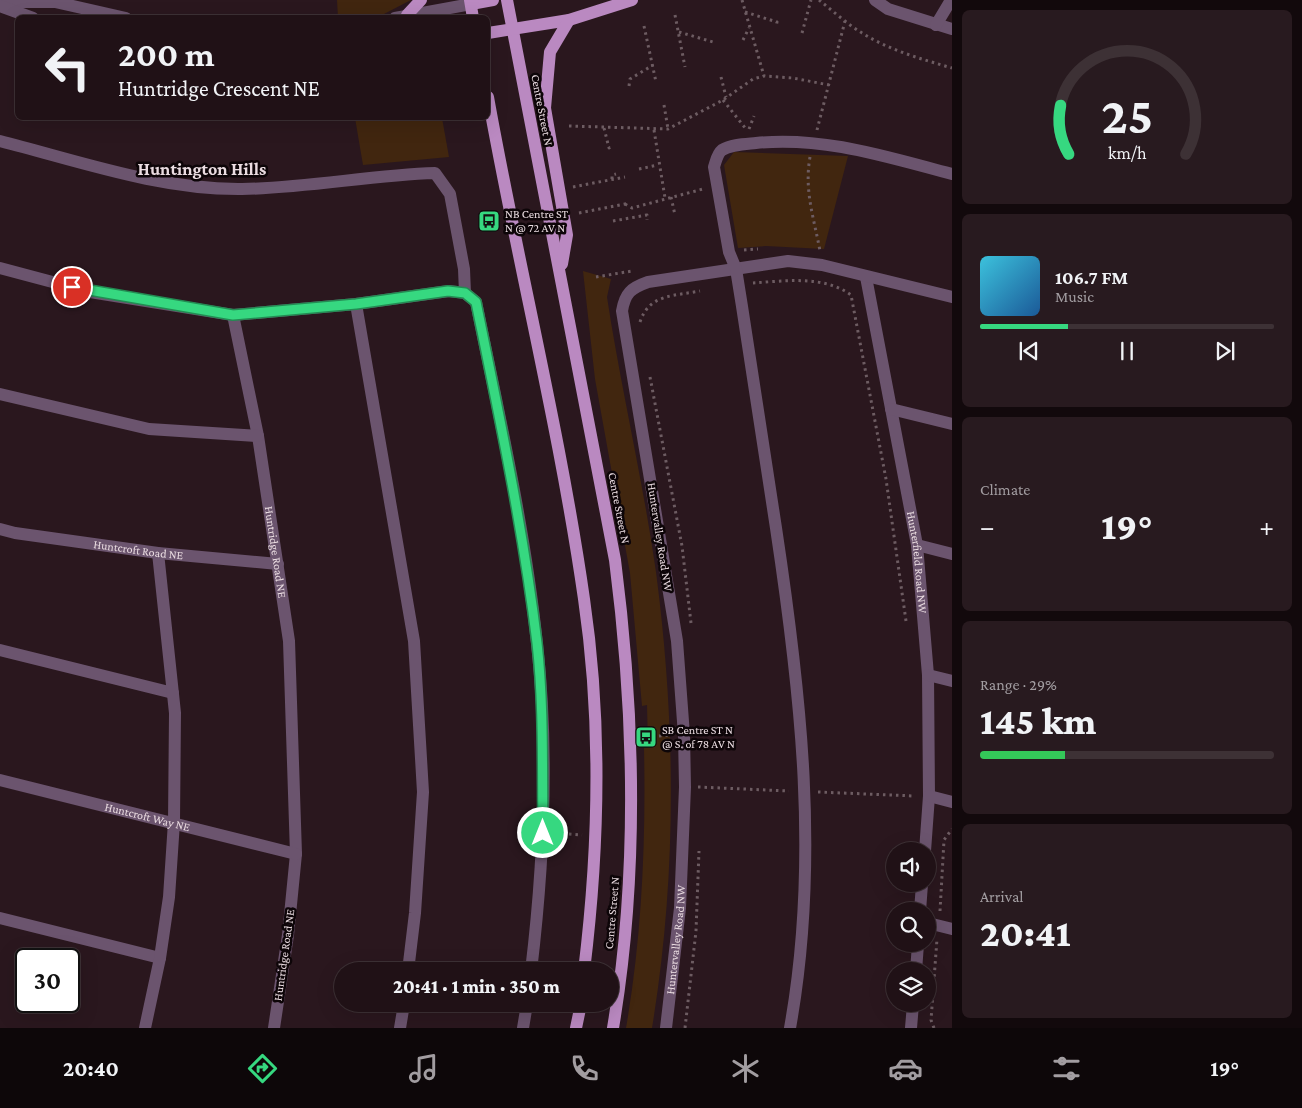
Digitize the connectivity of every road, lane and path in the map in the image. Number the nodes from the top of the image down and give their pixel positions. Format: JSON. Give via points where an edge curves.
{"nodes":[{"id":1,"x":421,"y":0,"type":"edge"},
{"id":2,"x":493,"y":0,"type":"edge"},
{"id":3,"x":507,"y":0,"type":"edge"},
{"id":4,"x":632,"y":0,"type":"edge"},
{"id":5,"x":742,"y":0,"type":"edge"},
{"id":6,"x":811,"y":0,"type":"edge"},
{"id":7,"x":819,"y":0,"type":"edge"},
{"id":8,"x":875,"y":0,"type":"edge"},
{"id":9,"x":951,"y":0,"type":"edge"},
{"id":10,"x":0,"y":2,"type":"edge"},
{"id":11,"x":471,"y":2,"type":"edge"},
{"id":12,"x":0,"y":6,"type":"edge"},
{"id":13,"x":744,"y":12,"type":"junction"},
{"id":14,"x":25,"y":15,"type":"edge"},
{"id":15,"x":113,"y":15,"type":"edge"},
{"id":16,"x":402,"y":15,"type":"edge"},
{"id":17,"x":406,"y":15,"type":"edge"},
{"id":18,"x":473,"y":15,"type":"edge"},
{"id":19,"x":675,"y":15,"type":"dead end"},
{"id":20,"x":569,"y":20,"type":"junction"},
{"id":21,"x":845,"y":21,"type":"junction"},
{"id":22,"x":936,"y":25,"type":"junction"},
{"id":23,"x":644,"y":26,"type":"dead end"},
{"id":24,"x":750,"y":27,"type":"junction"},
{"id":25,"x":776,"y":27,"type":"dead end"},
{"id":26,"x":512,"y":28,"type":"junction"},
{"id":27,"x":952,"y":29,"type":"edge"},
{"id":28,"x":679,"y":32,"type":"junction"},
{"id":29,"x":490,"y":33,"type":"edge"},
{"id":30,"x":802,"y":33,"type":"dead end"},
{"id":31,"x":743,"y":40,"type":"dead end"},
{"id":32,"x":714,"y":45,"type":"dead end"},
{"id":33,"x":653,"y":65,"type":"junction"},
{"id":34,"x":685,"y":68,"type":"dead end"},
{"id":35,"x":952,"y":68,"type":"edge"},
{"id":36,"x":764,"y":76,"type":"junction"},
{"id":37,"x":721,"y":77,"type":"dead end"},
{"id":38,"x":656,"y":82,"type":"dead end"},
{"id":39,"x":829,"y":85,"type":"junction"},
{"id":40,"x":629,"y":86,"type":"dead end"},
{"id":41,"x":725,"y":99,"type":"junction"},
{"id":42,"x":664,"y":105,"type":"dead end"},
{"id":43,"x":754,"y":116,"type":"dead end"},
{"id":44,"x":489,"y":122,"type":"edge"},
{"id":45,"x":569,"y":126,"type":"dead end"},
{"id":46,"x":604,"y":128,"type":"junction"},
{"id":47,"x":654,"y":129,"type":"junction"},
{"id":48,"x":668,"y":129,"type":"junction"},
{"id":49,"x":748,"y":131,"type":"junction"},
{"id":50,"x":753,"y":134,"type":"dead end"},
{"id":51,"x":811,"y":136,"type":"junction"},
{"id":52,"x":0,"y":142,"type":"edge"},
{"id":53,"x":611,"y":148,"type":"dead end"},
{"id":54,"x":658,"y":165,"type":"junction"},
{"id":55,"x":639,"y":168,"type":"dead end"},
{"id":56,"x":616,"y":174,"type":"dead end"},
{"id":57,"x":952,"y":174,"type":"edge"},
{"id":58,"x":625,"y":177,"type":"dead end"},
{"id":59,"x":612,"y":179,"type":"junction"},
{"id":60,"x":718,"y":186,"type":"junction"},
{"id":61,"x":574,"y":187,"type":"dead end"},
{"id":62,"x":671,"y":197,"type":"junction"},
{"id":63,"x":665,"y":198,"type":"junction"},
{"id":64,"x":630,"y":203,"type":"dead end"},
{"id":65,"x":625,"y":204,"type":"junction"},
{"id":66,"x":579,"y":213,"type":"dead end"},
{"id":67,"x":675,"y":215,"type":"dead end"},
{"id":68,"x":647,"y":220,"type":"dead end"},
{"id":69,"x":613,"y":221,"type":"dead end"},
{"id":70,"x":820,"y":251,"type":"dead end"},
{"id":71,"x":0,"y":268,"type":"edge"},
{"id":72,"x":736,"y":269,"type":"junction"},
{"id":73,"x":561,"y":271,"type":"junction"},
{"id":74,"x":866,"y":277,"type":"junction"},
{"id":75,"x":465,"y":293,"type":"junction"},
{"id":76,"x":952,"y":297,"type":"edge"},
{"id":77,"x":356,"y":304,"type":"junction"},
{"id":78,"x":233,"y":315,"type":"junction"},
{"id":79,"x":0,"y":394,"type":"edge"},
{"id":80,"x":891,"y":409,"type":"junction"},
{"id":81,"x":952,"y":424,"type":"edge"},
{"id":82,"x":258,"y":436,"type":"junction"},
{"id":83,"x":0,"y":529,"type":"edge"},
{"id":84,"x":917,"y":545,"type":"junction"},
{"id":85,"x":158,"y":553,"type":"junction"},
{"id":86,"x":952,"y":554,"type":"edge"},
{"id":87,"x":278,"y":564,"type":"junction"},
{"id":88,"x":0,"y":650,"type":"edge"},
{"id":89,"x":928,"y":675,"type":"junction"},
{"id":90,"x":952,"y":681,"type":"edge"},
{"id":91,"x":173,"y":693,"type":"junction"},
{"id":92,"x":684,"y":735,"type":"junction"},
{"id":93,"x":646,"y":737,"type":"dead end"},
{"id":94,"x":0,"y":780,"type":"edge"},
{"id":95,"x":929,"y":796,"type":"junction"},
{"id":96,"x":952,"y":802,"type":"edge"},
{"id":97,"x":174,"y":822,"type":"junction"},
{"id":98,"x":543,"y":833,"type":"junction"},
{"id":99,"x":582,"y":835,"type":"dead end"},
{"id":100,"x":926,"y":842,"type":"edge"},
{"id":101,"x":296,"y":854,"type":"junction"},
{"id":102,"x":0,"y":918,"type":"edge"},
{"id":103,"x":936,"y":925,"type":"edge"},
{"id":104,"x":952,"y":929,"type":"edge"},
{"id":105,"x":160,"y":958,"type":"junction"},
{"id":106,"x":409,"y":962,"type":"edge"},
{"id":107,"x":532,"y":962,"type":"edge"},
{"id":108,"x":585,"y":962,"type":"edge"},
{"id":109,"x":403,"y":1012,"type":"edge"},
{"id":110,"x":526,"y":1012,"type":"edge"},
{"id":111,"x":579,"y":1012,"type":"edge"},
{"id":112,"x":912,"y":1012,"type":"edge"},
{"id":113,"x":145,"y":1028,"type":"edge"},
{"id":114,"x":274,"y":1028,"type":"edge"},
{"id":115,"x":400,"y":1028,"type":"edge"},
{"id":116,"x":523,"y":1028,"type":"edge"},
{"id":117,"x":576,"y":1028,"type":"edge"},
{"id":118,"x":613,"y":1028,"type":"edge"},
{"id":119,"x":666,"y":1028,"type":"edge"},
{"id":120,"x":790,"y":1028,"type":"edge"},
{"id":121,"x":911,"y":1028,"type":"edge"}],
"edges":[{"from":1,"to":16,"type":"main road"},
{"from":2,"to":11,"type":"main road"},
{"from":3,"to":26,"type":"main road","name":"Centre Street N"},
{"from":4,"to":20,"type":"main road"},
{"from":5,"to":13,"type":"path"},
{"from":6,"to":30,"type":"path"},
{"from":7,"to":21,"type":"path"},
{"from":8,"to":22,"type":"street","via":[[888,9]]},
{"from":9,"to":22,"type":"street"},
{"from":10,"to":15,"type":"street","via":[[55,2]]},
{"from":11,"to":17,"type":"street"},
{"from":11,"to":18,"type":"main road"},
{"from":12,"to":14,"type":"street"},
{"from":13,"to":24,"type":"path"},
{"from":13,"to":25,"type":"path","via":[[777,22]]},
{"from":19,"to":28,"type":"path"},
{"from":20,"to":26,"type":"main road"},
{"from":20,"to":73,"type":"main road","via":[[550,52],[545,108],[567,235]]},
{"from":21,"to":35,"type":"path","via":[[897,50]]},
{"from":21,"to":39,"type":"path"},
{"from":22,"to":27,"type":"street"},
{"from":23,"to":33,"type":"path"},
{"from":24,"to":31,"type":"path"},
{"from":24,"to":36,"type":"path"},
{"from":26,"to":29,"type":"main road"},
{"from":26,"to":73,"type":"main road","name":"Centre Street N"},
{"from":28,"to":32,"type":"path"},
{"from":28,"to":34,"type":"path"},
{"from":33,"to":38,"type":"path"},
{"from":33,"to":40,"type":"path","via":[[630,79]]},
{"from":36,"to":39,"type":"path"},
{"from":36,"to":41,"type":"path","via":[[753,79]]},
{"from":37,"to":41,"type":"path"},
{"from":39,"to":51,"type":"path","via":[[817,131]]},
{"from":41,"to":48,"type":"path"},
{"from":41,"to":49,"type":"path"},
{"from":42,"to":48,"type":"path"},
{"from":43,"to":49,"type":"path"},
{"from":44,"to":108,"type":"main road","name":"Centre Street N","via":[[562,469],[584,600],[591,674],[596,826]]},
{"from":45,"to":46,"type":"path"},
{"from":46,"to":47,"type":"path"},
{"from":46,"to":53,"type":"path"},
{"from":47,"to":48,"type":"path"},
{"from":47,"to":54,"type":"path"},
{"from":49,"to":50,"type":"path"},
{"from":51,"to":57,"type":"street"},
{"from":51,"to":60,"type":"street","via":[[735,145],[721,150],[714,167]]},
{"from":51,"to":70,"type":"path","via":[[807,183]]},
{"from":52,"to":75,"type":"street","via":[[172,185],[241,189],[435,173],[450,194],[464,269]]},
{"from":54,"to":55,"type":"path"},
{"from":54,"to":63,"type":"path"},
{"from":56,"to":59,"type":"path"},
{"from":58,"to":59,"type":"path"},
{"from":59,"to":61,"type":"path"},
{"from":60,"to":62,"type":"path"},
{"from":60,"to":72,"type":"street","via":[[729,252]]},
{"from":62,"to":63,"type":"path"},
{"from":62,"to":67,"type":"path"},
{"from":63,"to":65,"type":"path","via":[[632,208]]},
{"from":64,"to":65,"type":"path"},
{"from":65,"to":66,"type":"path"},
{"from":68,"to":69,"type":"path","via":[[647,215]]},
{"from":71,"to":78,"type":"street","via":[[90,292]]},
{"from":72,"to":74,"type":"street","name":"Huntervalley Road NW","via":[[788,261],[822,265]]},
{"from":72,"to":92,"type":"street","name":"Huntervalley Road NW","via":[[648,282],[628,292],[622,312],[677,640]]},
{"from":72,"to":120,"type":"street","via":[[793,641],[806,791],[806,879],[799,977]]},
{"from":73,"to":118,"type":"main road","name":"Centre Street N","via":[[615,560],[626,645],[632,822],[625,930]]},
{"from":74,"to":76,"type":"street","name":"Huntervalley Road NW"},
{"from":74,"to":80,"type":"street","name":"Hunterfield Road NW"},
{"from":75,"to":77,"type":"street","via":[[448,291]]},
{"from":75,"to":98,"type":"street","via":[[476,302],[524,547],[537,644]]},
{"from":77,"to":78,"type":"street"},
{"from":77,"to":106,"type":"street","via":[[414,641],[423,792]]},
{"from":78,"to":82,"type":"street","name":"Huntridge Road NE"},
{"from":79,"to":82,"type":"street","via":[[149,429]]},
{"from":80,"to":81,"type":"street"},
{"from":80,"to":84,"type":"street","name":"Hunterfield Road NW"},
{"from":82,"to":87,"type":"street","name":"Huntridge Road NE"},
{"from":83,"to":85,"type":"street","name":"Huntcroft Road NE","via":[[15,534]]},
{"from":84,"to":86,"type":"street"},
{"from":84,"to":89,"type":"street","name":"Hunterfield Road NW"},
{"from":85,"to":87,"type":"street","name":"Huntcroft Road NE"},
{"from":85,"to":91,"type":"street"},
{"from":87,"to":101,"type":"street","name":"Huntridge Road NE","via":[[289,641]]},
{"from":88,"to":91,"type":"street"},
{"from":89,"to":90,"type":"street"},
{"from":89,"to":95,"type":"street","name":"Hunterfield Road NW"},
{"from":91,"to":97,"type":"street"},
{"from":92,"to":93,"type":"path"},
{"from":92,"to":119,"type":"street","name":"Huntervalley Road NW","via":[[680,908]]},
{"from":94,"to":97,"type":"street","name":"Huntcroft Way NE"},
{"from":95,"to":96,"type":"street"},
{"from":95,"to":100,"type":"street","name":"Hunterfield Road NW"},
{"from":97,"to":101,"type":"street","name":"Huntcroft Way NE"},
{"from":97,"to":105,"type":"street","via":[[170,897]]},
{"from":98,"to":99,"type":"path"},
{"from":98,"to":107,"type":"street"},
{"from":101,"to":114,"type":"street","name":"Huntridge Road NE"},
{"from":102,"to":105,"type":"street"},
{"from":103,"to":104,"type":"street"},
{"from":105,"to":113,"type":"street"},
{"from":109,"to":115,"type":"street"},
{"from":110,"to":116,"type":"street"},
{"from":111,"to":117,"type":"main road"},
{"from":112,"to":121,"type":"street"}]}
